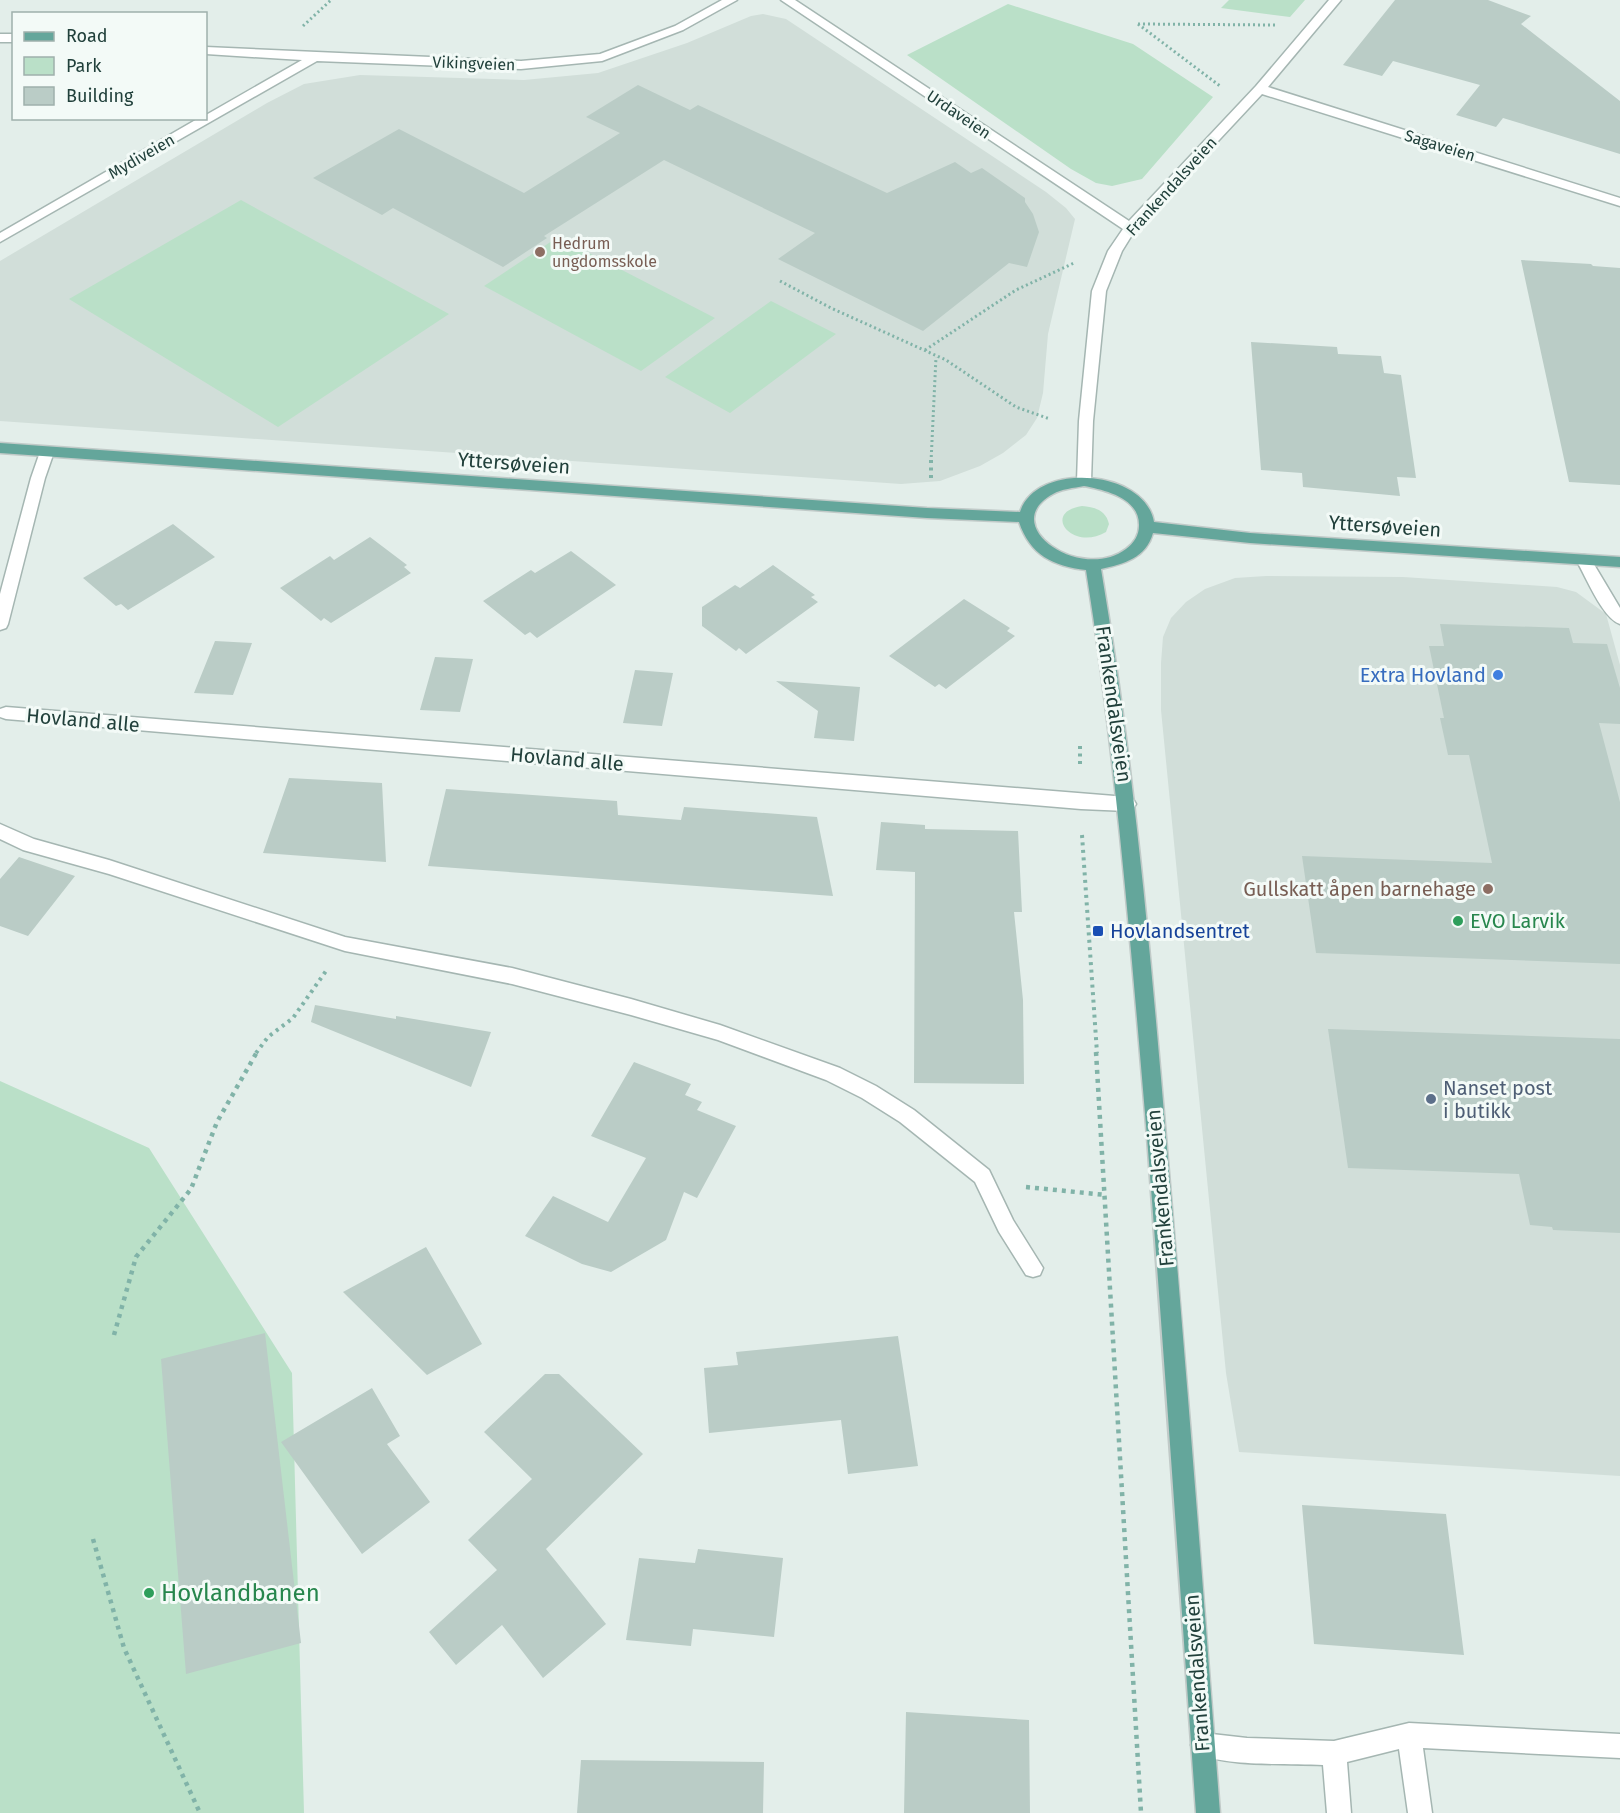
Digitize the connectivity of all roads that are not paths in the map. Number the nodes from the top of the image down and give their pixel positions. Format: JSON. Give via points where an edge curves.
{"nodes":[{"id":1,"x":731,"y":0,"type":"edge"},
{"id":2,"x":787,"y":0,"type":"edge"},
{"id":3,"x":1335,"y":0,"type":"edge"},
{"id":4,"x":207,"y":50,"type":"edge"},
{"id":5,"x":315,"y":57,"type":"junction"},
{"id":6,"x":1260,"y":89,"type":"junction"},
{"id":7,"x":207,"y":119,"type":"edge"},
{"id":8,"x":205,"y":120,"type":"edge"},
{"id":9,"x":1620,"y":202,"type":"edge"},
{"id":10,"x":1130,"y":228,"type":"junction"},
{"id":11,"x":0,"y":238,"type":"edge"},
{"id":12,"x":0,"y":448,"type":"edge"},
{"id":13,"x":47,"y":452,"type":"junction"},
{"id":14,"x":1084,"y":482,"type":"junction"},
{"id":15,"x":1024,"y":516,"type":"junction"},
{"id":16,"x":1148,"y":527,"type":"junction"},
{"id":17,"x":1584,"y":560,"type":"junction"},
{"id":18,"x":1620,"y":562,"type":"edge"},
{"id":19,"x":1093,"y":565,"type":"junction"},
{"id":20,"x":1620,"y":618,"type":"edge"},
{"id":21,"x":0,"y":624,"type":"edge"},
{"id":22,"x":6,"y":713,"type":"dead end"},
{"id":23,"x":1127,"y":804,"type":"junction"},
{"id":24,"x":0,"y":831,"type":"edge"},
{"id":25,"x":1033,"y":1268,"type":"dead end"},
{"id":26,"x":1409,"y":1735,"type":"junction"},
{"id":27,"x":1203,"y":1745,"type":"junction"},
{"id":28,"x":1620,"y":1746,"type":"edge"},
{"id":29,"x":1334,"y":1753,"type":"junction"},
{"id":30,"x":1208,"y":1813,"type":"edge"},
{"id":31,"x":1339,"y":1813,"type":"edge"},
{"id":32,"x":1420,"y":1813,"type":"edge"}],
"edges":[{"from":1,"to":5,"type":"street","name":"Vikingveien","via":[[679,28],[602,57],[521,66]]},
{"from":2,"to":10,"type":"street","name":"Urdaveien"},
{"from":3,"to":6,"type":"street","name":"Frankendalsveien"},
{"from":4,"to":5,"type":"street","name":"Vikingveien"},
{"from":5,"to":7,"type":"street","name":"Mydiveien"},
{"from":6,"to":9,"type":"street","name":"Sagaveien"},
{"from":6,"to":10,"type":"street","name":"Frankendalsveien"},
{"from":8,"to":11,"type":"street","name":"Mydiveien"},
{"from":10,"to":14,"type":"street","name":"Frankendalsveien","via":[[1115,251],[1099,291]]},
{"from":12,"to":13,"type":"main road","name":"Yttersøveien"},
{"from":13,"to":15,"type":"main road","name":"Yttersøveien","via":[[927,513]]},
{"from":13,"to":21,"type":"street"},
{"from":14,"to":15,"type":"main road","via":[[1062,483],[1044,491],[1030,502]]},
{"from":14,"to":16,"type":"main road","via":[[1108,486],[1129,496],[1143,511]]},
{"from":15,"to":19,"type":"main road","via":[[1028,535],[1043,551],[1066,562]]},
{"from":16,"to":17,"type":"main road","name":"Yttersøveien","via":[[1250,538]]},
{"from":16,"to":19,"type":"main road","via":[[1144,542],[1132,554]]},
{"from":17,"to":18,"type":"main road","name":"Yttersøveien"},
{"from":17,"to":20,"type":"street","via":[[1609,606]]},
{"from":19,"to":23,"type":"main road","name":"Frankendalsveien"},
{"from":22,"to":23,"type":"street","name":"Hovland alle"},
{"from":23,"to":27,"type":"main road","name":"Frankendalsveien"},
{"from":24,"to":25,"type":"street","via":[[29,845],[345,944],[512,976],[631,1007],[720,1033],[833,1074],[907,1116],[982,1176],[1006,1226]]},
{"from":26,"to":28,"type":"street"},
{"from":26,"to":29,"type":"street"},
{"from":26,"to":32,"type":"street"},
{"from":27,"to":29,"type":"street"},
{"from":27,"to":30,"type":"main road","name":"Frankendalsveien"},
{"from":29,"to":31,"type":"street"}]}
